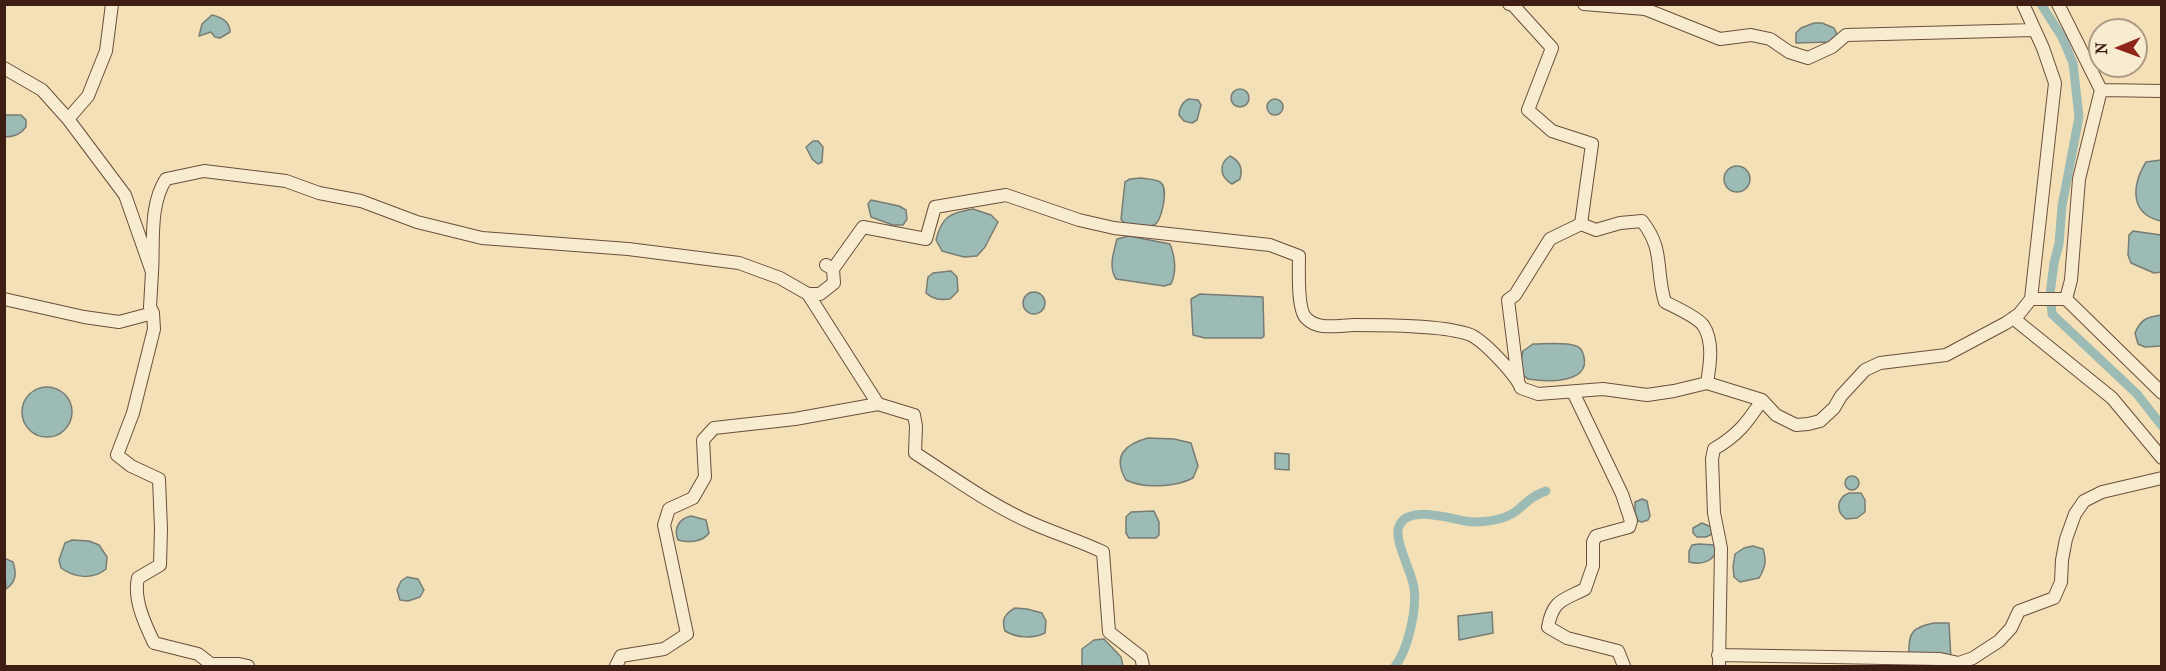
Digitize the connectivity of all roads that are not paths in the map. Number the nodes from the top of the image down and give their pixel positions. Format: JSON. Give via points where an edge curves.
{"nodes":[{"id":1,"x":112,"y":4,"type":"edge"},
{"id":2,"x":1509,"y":4,"type":"edge"},
{"id":3,"x":1584,"y":4,"type":"edge"},
{"id":4,"x":2023,"y":4,"type":"edge"},
{"id":5,"x":2058,"y":4,"type":"edge"},
{"id":6,"x":2034,"y":30,"type":"junction"},
{"id":7,"x":4,"y":68,"type":"edge"},
{"id":8,"x":2101,"y":90,"type":"junction"},
{"id":9,"x":2162,"y":91,"type":"edge"},
{"id":10,"x":68,"y":119,"type":"junction"},
{"id":11,"x":1581,"y":224,"type":"junction"},
{"id":12,"x":152,"y":272,"type":"junction"},
{"id":13,"x":808,"y":294,"type":"junction"},
{"id":14,"x":4,"y":299,"type":"edge"},
{"id":15,"x":2034,"y":299,"type":"junction"},
{"id":16,"x":2059,"y":299,"type":"junction"},
{"id":17,"x":153,"y":313,"type":"junction"},
{"id":18,"x":2013,"y":318,"type":"junction"},
{"id":19,"x":1519,"y":381,"type":"junction"},
{"id":20,"x":1707,"y":383,"type":"junction"},
{"id":21,"x":1573,"y":392,"type":"junction"},
{"id":22,"x":2162,"y":393,"type":"edge"},
{"id":23,"x":1762,"y":400,"type":"junction"},
{"id":24,"x":878,"y":404,"type":"junction"},
{"id":25,"x":2162,"y":458,"type":"edge"},
{"id":26,"x":2162,"y":478,"type":"edge"},
{"id":27,"x":1719,"y":661,"type":"edge"},
{"id":28,"x":1938,"y":663,"type":"edge"},
{"id":29,"x":248,"y":666,"type":"edge"},
{"id":30,"x":616,"y":666,"type":"edge"},
{"id":31,"x":1143,"y":666,"type":"edge"},
{"id":32,"x":1624,"y":666,"type":"edge"}],
"edges":[{"from":1,"to":10,"type":"street","via":[[106,51],[88,96]]},
{"from":2,"to":11,"type":"street","via":[[1552,48],[1528,110],[1552,131],[1592,144]]},
{"from":3,"to":6,"type":"street","via":[[1645,9],[1720,39],[1751,35],[1770,39],[1789,52],[1808,58],[1832,47],[1846,35]]},
{"from":4,"to":6,"type":"street"},
{"from":5,"to":8,"type":"street"},
{"from":6,"to":15,"type":"street","via":[[2055,83]]},
{"from":7,"to":10,"type":"street","via":[[42,90]]},
{"from":8,"to":9,"type":"street"},
{"from":8,"to":16,"type":"street","via":[[2079,179],[2071,280]]},
{"from":10,"to":12,"type":"street","via":[[125,195]]},
{"from":11,"to":19,"type":"street","via":[[1550,239],[1508,300]]},
{"from":11,"to":20,"type":"street","via":[[1596,230],[1642,221],[1653,235],[1665,302],[1702,324],[1707,336],[1711,361]]},
{"from":12,"to":13,"type":"street","via":[[159,191],[166,179],[204,171],[286,181],[482,238],[628,249],[739,263],[780,278]]},
{"from":12,"to":17,"type":"street"},
{"from":13,"to":19,"type":"street","via":[[820,294],[834,283],[830,267],[863,227],[926,239],[935,207],[1006,195],[1114,228],[1270,245],[1299,256],[1301,306],[1306,318],[1321,326],[1426,328],[1471,334]]},
{"from":13,"to":24,"type":"street"},
{"from":14,"to":17,"type":"street","via":[[119,322]]},
{"from":15,"to":16,"type":"street"},
{"from":15,"to":18,"type":"street"},
{"from":16,"to":22,"type":"street"},
{"from":17,"to":29,"type":"street","via":[[154,329],[133,413],[117,455],[159,479],[160,565],[138,578],[136,586],[144,624],[154,643],[198,654],[211,664]]},
{"from":18,"to":23,"type":"street","via":[[1946,355],[1880,363],[1865,370],[1820,421],[1796,425],[1776,415]]},
{"from":18,"to":25,"type":"street","via":[[2112,398]]},
{"from":19,"to":21,"type":"street","via":[[1521,388],[1538,394]]},
{"from":20,"to":21,"type":"street","via":[[1647,395],[1603,389]]},
{"from":20,"to":23,"type":"street"},
{"from":21,"to":32,"type":"street","via":[[1622,494],[1631,522],[1629,527],[1596,536],[1593,566],[1585,589],[1556,603],[1548,627],[1573,640],[1618,651]]},
{"from":23,"to":27,"type":"street","via":[[1733,438],[1714,449],[1712,459],[1714,513],[1721,548]]},
{"from":24,"to":30,"type":"street","via":[[714,428],[704,440],[705,477],[693,498],[669,508],[664,525],[687,634],[664,649],[621,656]]},
{"from":24,"to":31,"type":"street","via":[[914,415],[915,453],[924,459],[987,500],[1103,552],[1109,632],[1141,657]]},
{"from":26,"to":28,"type":"street","via":[[2102,492],[2084,501],[2066,540],[2061,582],[2054,598],[2019,611],[1999,641],[1973,658]]},
{"from":27,"to":28,"type":"street"}]}
